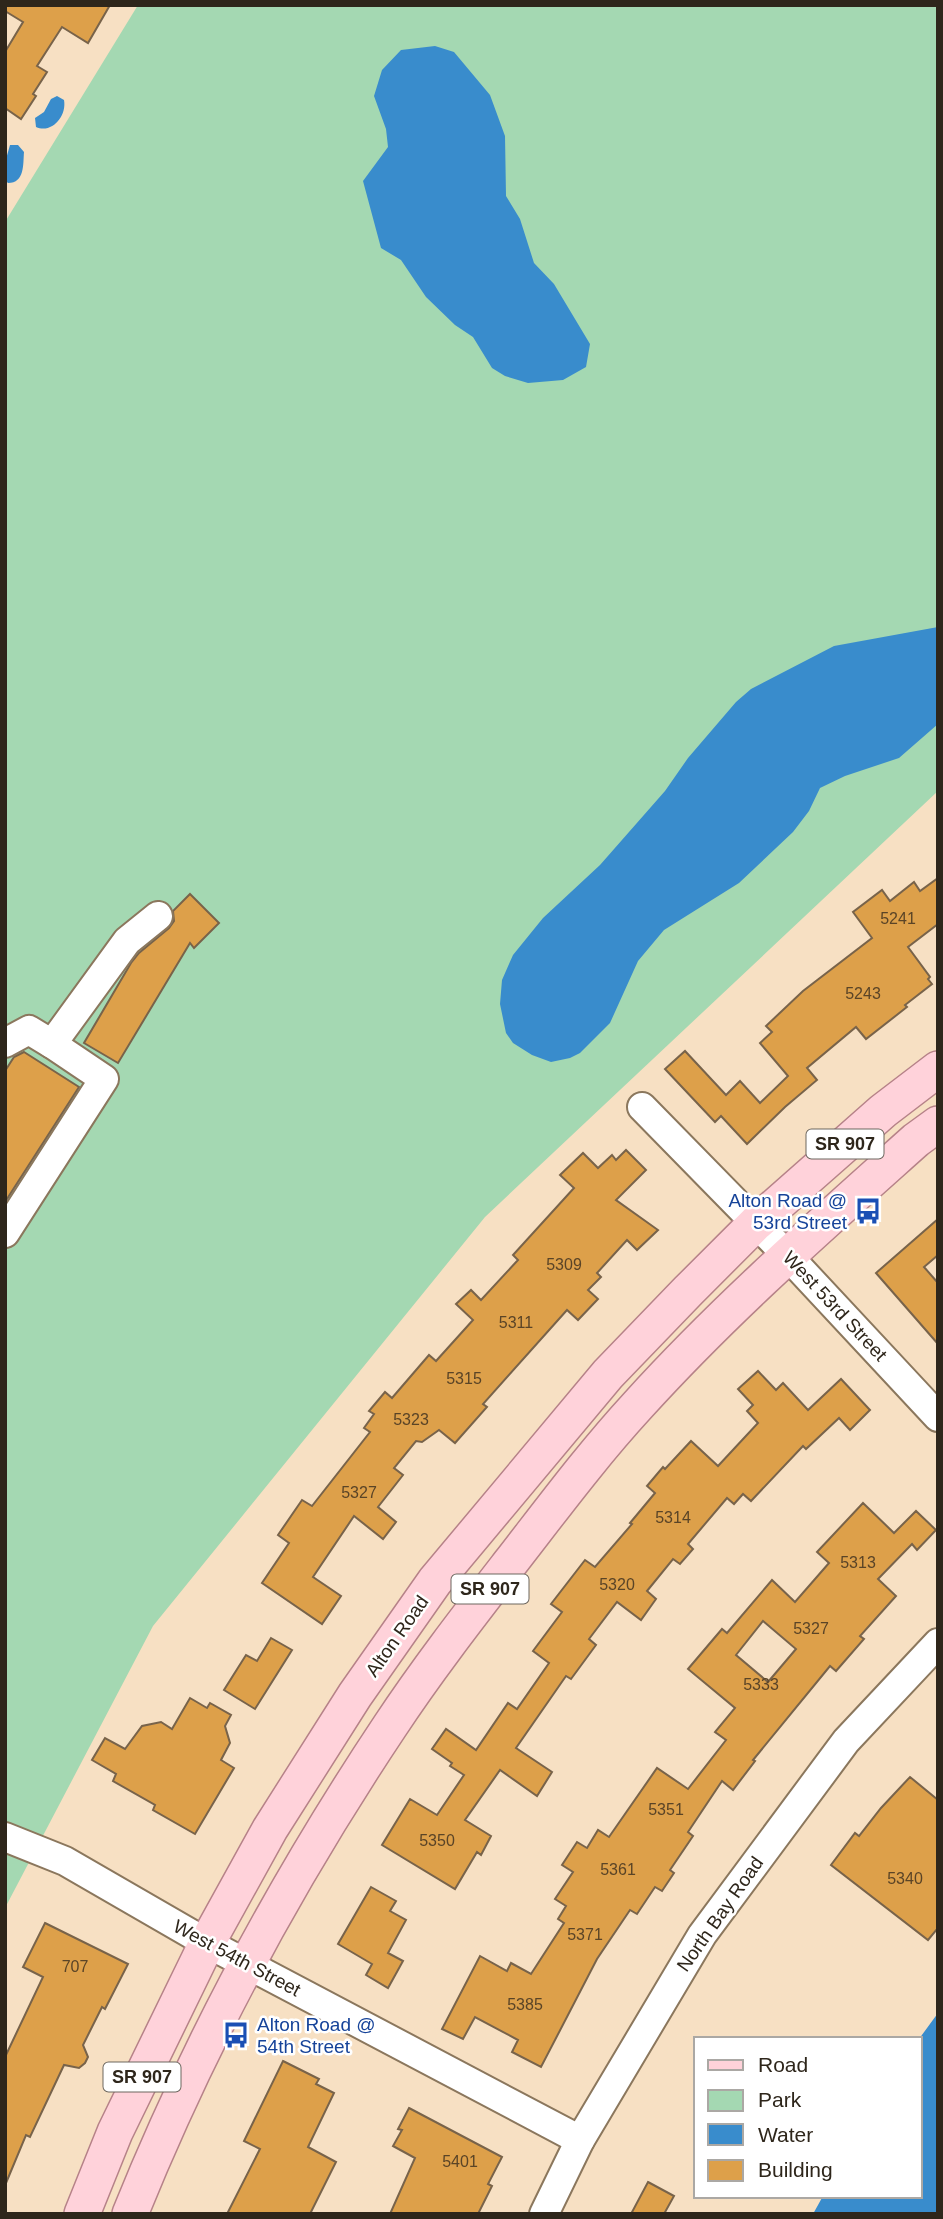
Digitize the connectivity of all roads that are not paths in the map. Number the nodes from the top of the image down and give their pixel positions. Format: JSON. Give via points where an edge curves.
{"nodes":[{"id":1,"x":158,"y":916,"type":"dead end"},
{"id":2,"x":5,"y":1043,"type":"edge"},
{"id":3,"x":52,"y":1044,"type":"junction"},
{"id":4,"x":938,"y":1069,"type":"edge"},
{"id":5,"x":642,"y":1107,"type":"dead end"},
{"id":6,"x":938,"y":1124,"type":"edge"},
{"id":7,"x":756,"y":1223,"type":"junction"},
{"id":8,"x":5,"y":1233,"type":"edge"},
{"id":9,"x":787,"y":1255,"type":"junction"},
{"id":10,"x":938,"y":1417,"type":"edge"},
{"id":11,"x":938,"y":1643,"type":"edge"},
{"id":12,"x":5,"y":1837,"type":"edge"},
{"id":13,"x":207,"y":1943,"type":"junction"},
{"id":14,"x":247,"y":1963,"type":"junction"},
{"id":15,"x":580,"y":2140,"type":"junction"},
{"id":16,"x":82,"y":2214,"type":"edge"},
{"id":17,"x":130,"y":2214,"type":"edge"},
{"id":18,"x":544,"y":2214,"type":"edge"}],
"edges":[{"from":1,"to":3,"type":"street","via":[[127,941]]},
{"from":2,"to":3,"type":"street","via":[[29,1030]]},
{"from":3,"to":8,"type":"street","via":[[104,1079]]},
{"from":4,"to":7,"type":"main road","name":"Alton Road","number":"SR 907"},
{"from":5,"to":7,"type":"street","name":"West 53rd Street"},
{"from":6,"to":9,"type":"main road","number":"SR 907"},
{"from":7,"to":9,"type":"street","name":"West 53rd Street"},
{"from":7,"to":13,"type":"main road","name":"Alton Road","number":"SR 907","via":[[608,1374],[435,1581],[270,1829]]},
{"from":9,"to":10,"type":"street","name":"West 53rd Street"},
{"from":9,"to":14,"type":"main road","number":"SR 907","via":[[599,1448],[481,1601],[391,1724],[307,1856]]},
{"from":11,"to":15,"type":"street","name":"North Bay Road","via":[[846,1741],[702,1935]]},
{"from":12,"to":13,"type":"street","name":"West 54th Street","via":[[65,1861]]},
{"from":13,"to":14,"type":"street","name":"West 54th Street"},
{"from":13,"to":16,"type":"main road","name":"Alton Road","number":"SR 907","via":[[115,2132]]},
{"from":14,"to":15,"type":"street","name":"West 54th Street"},
{"from":14,"to":17,"type":"main road","number":"SR 907"},
{"from":15,"to":18,"type":"street","name":"North Bay Road"}]}
